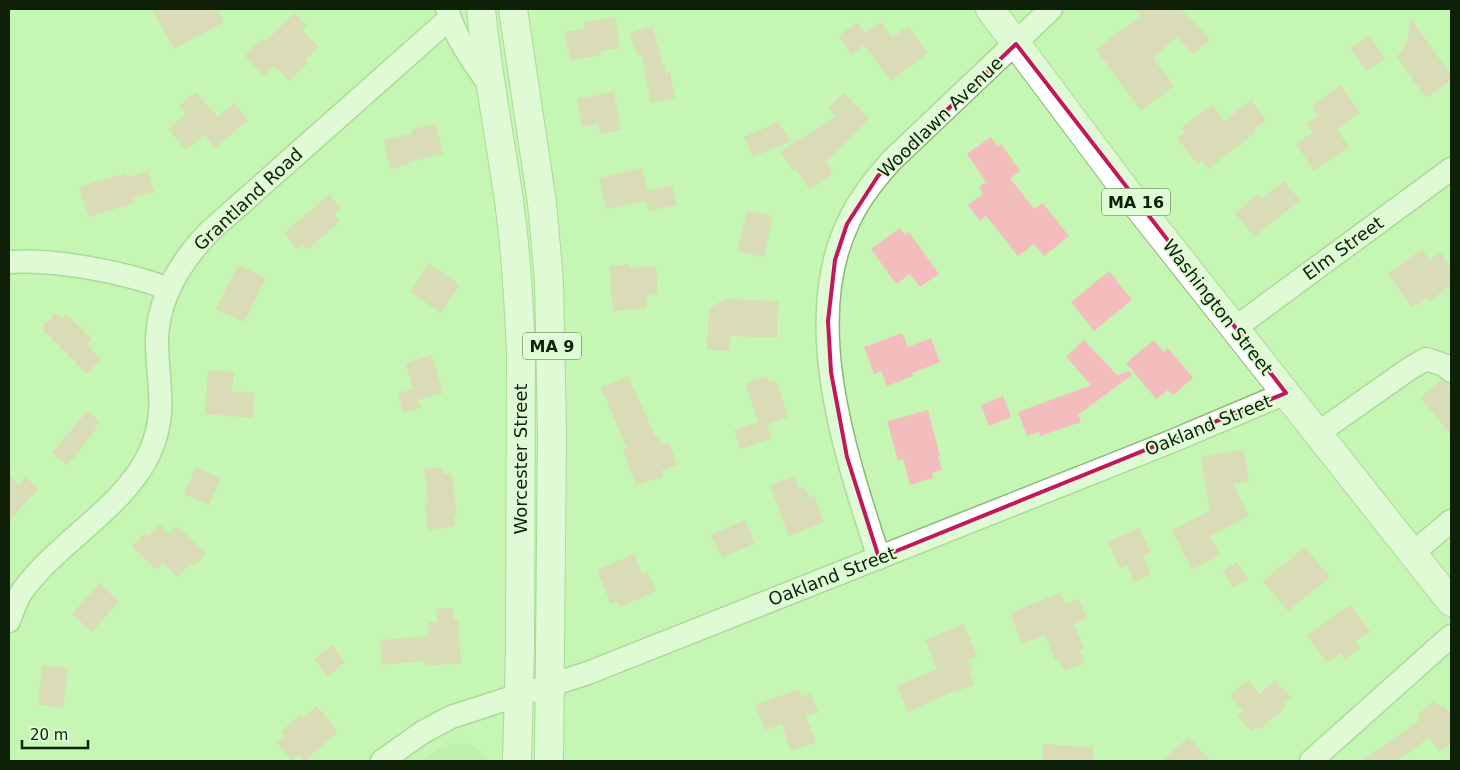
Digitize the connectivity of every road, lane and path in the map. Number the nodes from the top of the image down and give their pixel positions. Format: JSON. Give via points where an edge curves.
{"nodes":[{"id":1,"x":481,"y":9,"type":"edge"},
{"id":2,"x":513,"y":9,"type":"edge"},
{"id":3,"x":990,"y":9,"type":"edge"},
{"id":4,"x":1051,"y":9,"type":"edge"},
{"id":5,"x":448,"y":13,"type":"edge"},
{"id":6,"x":1016,"y":44,"type":"junction"},
{"id":7,"x":490,"y":86,"type":"junction"},
{"id":8,"x":1451,"y":169,"type":"edge"},
{"id":9,"x":9,"y":262,"type":"edge"},
{"id":10,"x":168,"y":290,"type":"junction"},
{"id":11,"x":1235,"y":328,"type":"junction"},
{"id":12,"x":1451,"y":371,"type":"edge"},
{"id":13,"x":1286,"y":393,"type":"junction"},
{"id":14,"x":1318,"y":434,"type":"junction"},
{"id":15,"x":1451,"y":521,"type":"edge"},
{"id":16,"x":1413,"y":552,"type":"junction"},
{"id":17,"x":879,"y":558,"type":"junction"},
{"id":18,"x":1451,"y":602,"type":"edge"},
{"id":19,"x":9,"y":621,"type":"edge"},
{"id":20,"x":1451,"y":636,"type":"edge"},
{"id":21,"x":550,"y":686,"type":"junction"},
{"id":22,"x":519,"y":696,"type":"junction"},
{"id":23,"x":549,"y":759,"type":"edge"},
{"id":24,"x":382,"y":761,"type":"edge"},
{"id":25,"x":517,"y":761,"type":"edge"},
{"id":26,"x":1311,"y":761,"type":"edge"}],
"edges":[{"from":1,"to":7,"type":"main road","name":"Worcester Street","number":"MA 9"},
{"from":2,"to":21,"type":"main road","name":"Worcester Street","number":"MA 9","via":[[542,203],[549,281],[552,434]]},
{"from":3,"to":6,"type":"main road","name":"Washington Street","number":"MA 16"},
{"from":4,"to":6,"type":"street","name":"Woodlawn Avenue"},
{"from":5,"to":7,"type":"street","via":[[460,42]]},
{"from":5,"to":10,"type":"street","name":"Grantland Road","via":[[210,231],[191,253]]},
{"from":6,"to":11,"type":"main road","name":"Washington Street","number":"MA 16","via":[[1130,196]]},
{"from":6,"to":17,"type":"street","name":"Woodlawn Avenue","via":[[878,176],[847,224],[835,260],[828,321],[831,372],[847,457]]},
{"from":7,"to":22,"type":"main road","name":"Worcester Street","number":"MA 9","via":[[510,204],[519,316]]},
{"from":8,"to":11,"type":"street","name":"Elm Street"},
{"from":9,"to":10,"type":"street","via":[[42,262],[102,271]]},
{"from":10,"to":19,"type":"street","name":"Grantland Road","via":[[157,336],[161,416],[149,454],[132,482],[58,551],[22,591]]},
{"from":11,"to":13,"type":"main road","name":"Washington Street","number":"MA 16"},
{"from":12,"to":14,"type":"street","via":[[1426,359],[1408,368]]},
{"from":13,"to":14,"type":"main road","name":"Washington Street","number":"MA 16"},
{"from":13,"to":17,"type":"street","name":"Oakland Street"},
{"from":14,"to":16,"type":"main road","name":"Washington Street","number":"MA 16"},
{"from":15,"to":16,"type":"street"},
{"from":16,"to":18,"type":"main road","name":"Washington Street","number":"MA 16"},
{"from":17,"to":21,"type":"street","name":"Oakland Street"},
{"from":20,"to":26,"type":"street"},
{"from":21,"to":22,"type":"street","name":"Oakland Street"},
{"from":21,"to":23,"type":"main road","name":"Worcester Street","number":"MA 9"},
{"from":22,"to":24,"type":"street","name":"Oakland Street","via":[[435,724]]},
{"from":22,"to":25,"type":"main road","name":"Worcester Street","number":"MA 9"}]}
